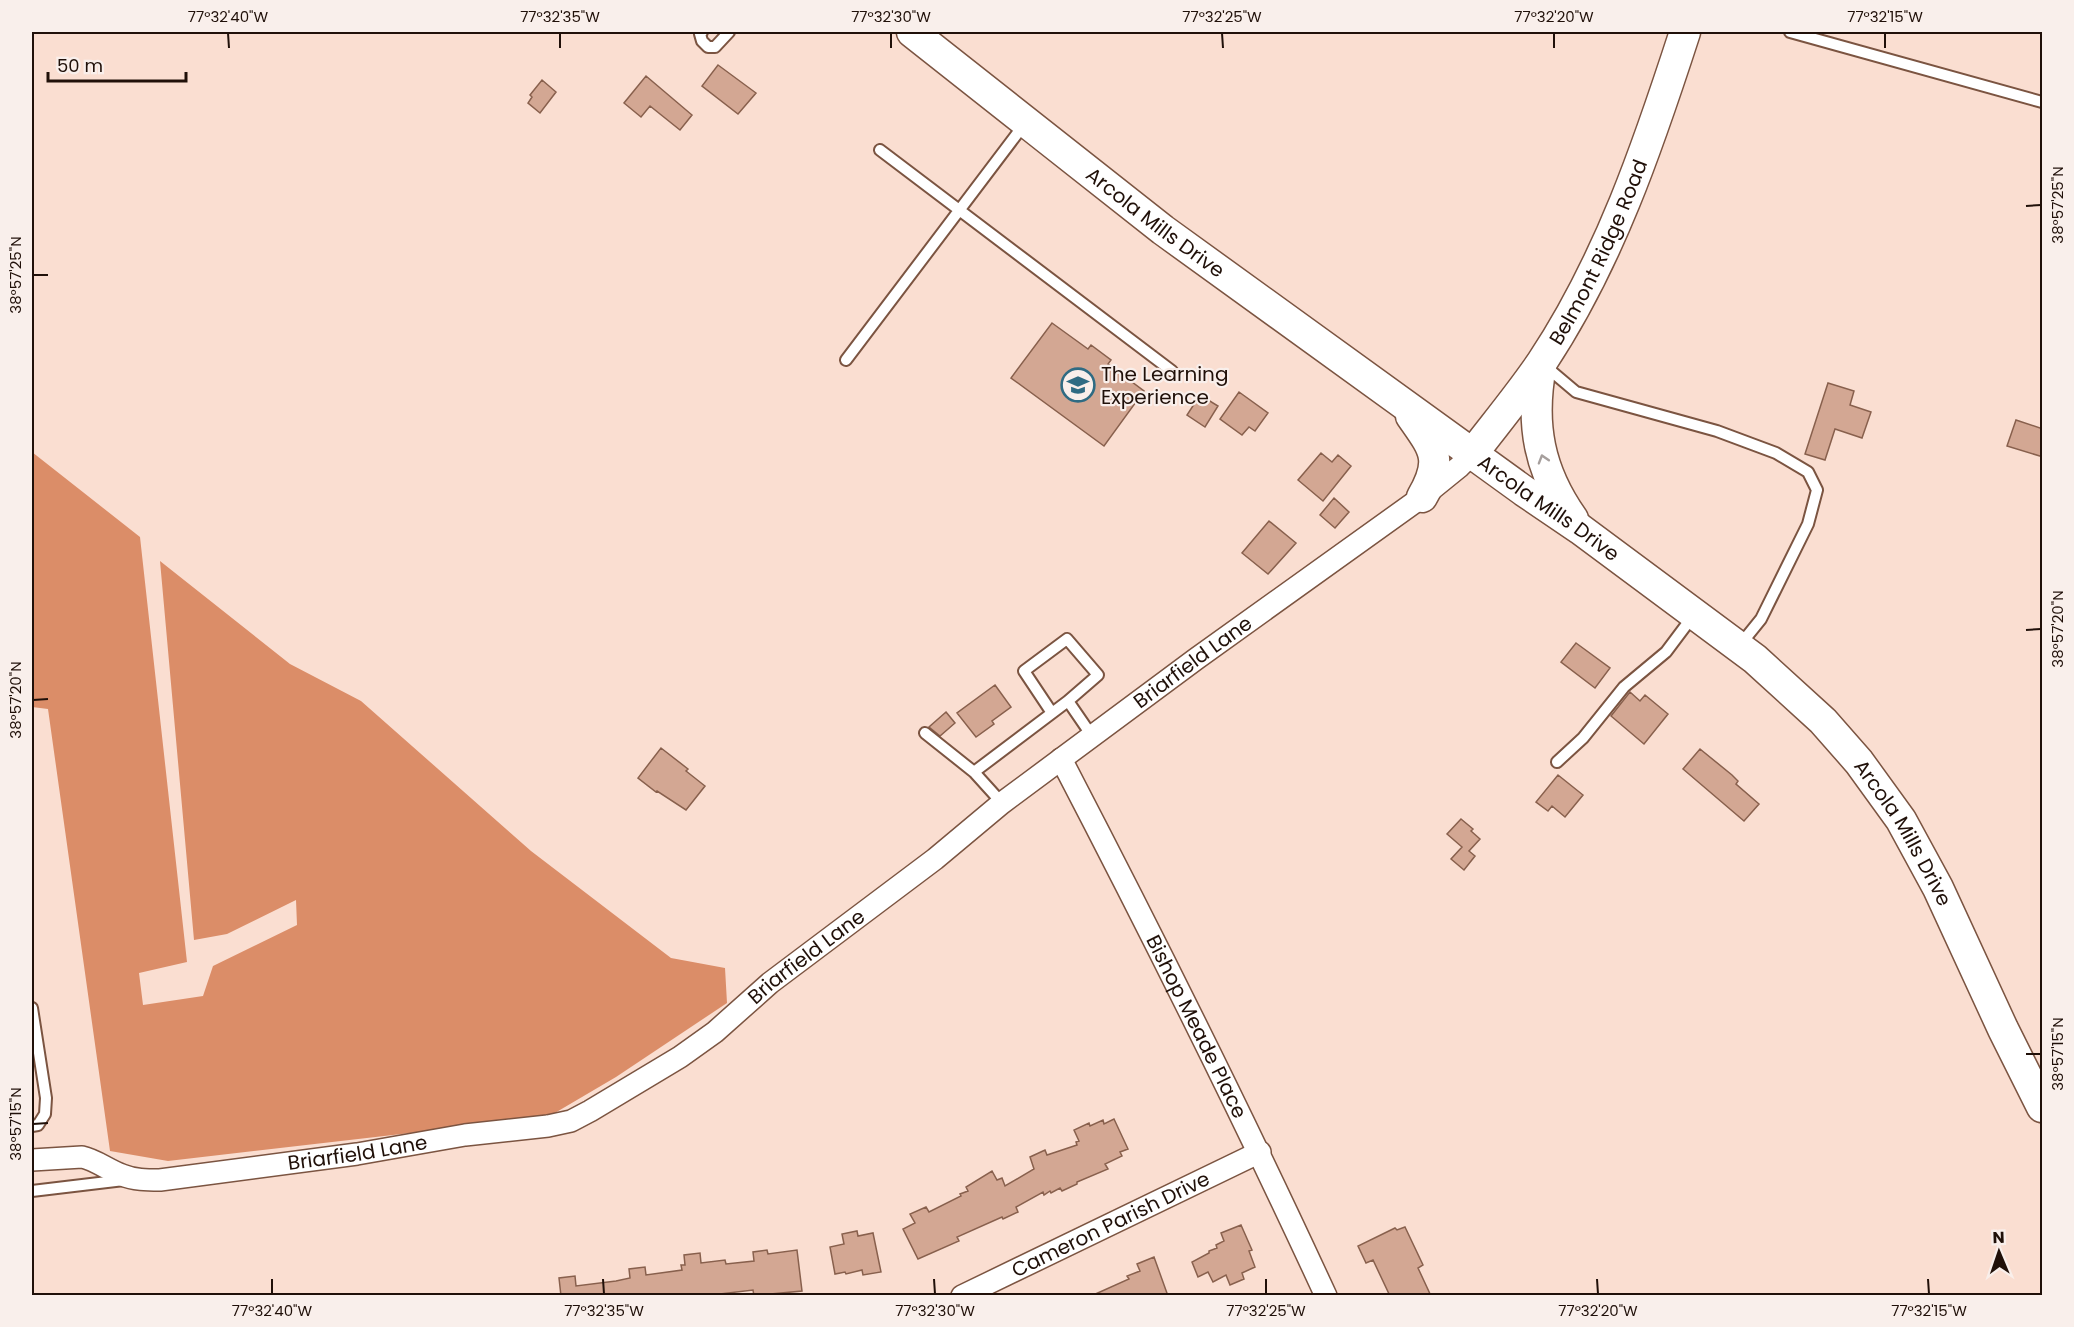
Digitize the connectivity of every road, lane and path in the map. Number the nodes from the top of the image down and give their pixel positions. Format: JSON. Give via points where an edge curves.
{"nodes":[{"id":1,"x":702,"y":32,"type":"edge"},
{"id":2,"x":729,"y":32,"type":"edge"},
{"id":3,"x":912,"y":32,"type":"edge"},
{"id":4,"x":1685,"y":32,"type":"edge"},
{"id":5,"x":1790,"y":32,"type":"edge"},
{"id":6,"x":2043,"y":102,"type":"edge"},
{"id":7,"x":1026,"y":122,"type":"junction"},
{"id":8,"x":880,"y":150,"type":"dead end"},
{"id":9,"x":959,"y":211,"type":"junction"},
{"id":10,"x":846,"y":360,"type":"dead end"},
{"id":11,"x":1542,"y":363,"type":"junction"},
{"id":12,"x":1172,"y":371,"type":"dead end"},
{"id":13,"x":1399,"y":399,"type":"junction"},
{"id":14,"x":1473,"y":453,"type":"junction"},
{"id":15,"x":1422,"y":497,"type":"junction"},
{"id":16,"x":1580,"y":529,"type":"junction"},
{"id":17,"x":1695,"y":614,"type":"junction"},
{"id":18,"x":1739,"y":647,"type":"junction"},
{"id":19,"x":1068,"y":700,"type":"junction"},
{"id":20,"x":1052,"y":713,"type":"junction"},
{"id":21,"x":925,"y":733,"type":"dead end"},
{"id":22,"x":1092,"y":736,"type":"junction"},
{"id":23,"x":1061,"y":759,"type":"junction"},
{"id":24,"x":1557,"y":762,"type":"dead end"},
{"id":25,"x":974,"y":772,"type":"junction"},
{"id":26,"x":1002,"y":803,"type":"junction"},
{"id":27,"x":32,"y":1008,"type":"edge"},
{"id":28,"x":2043,"y":1107,"type":"edge"},
{"id":29,"x":32,"y":1126,"type":"edge"},
{"id":30,"x":1260,"y":1152,"type":"junction"},
{"id":31,"x":32,"y":1160,"type":"edge"},
{"id":32,"x":136,"y":1179,"type":"junction"},
{"id":33,"x":32,"y":1191,"type":"edge"},
{"id":34,"x":962,"y":1296,"type":"edge"},
{"id":35,"x":1326,"y":1296,"type":"edge"}],
"edges":[{"from":1,"to":2,"type":"lane","via":[[702,41],[708,47],[714,47]]},
{"from":3,"to":7,"type":"street","name":"Arcola Mills Drive"},
{"from":4,"to":11,"type":"street","name":"Belmont Ridge Road","via":[[1617,221],[1595,270]]},
{"from":5,"to":6,"type":"lane"},
{"from":7,"to":9,"type":"lane"},
{"from":7,"to":13,"type":"street","name":"Arcola Mills Drive","via":[[1163,230]]},
{"from":8,"to":9,"type":"lane"},
{"from":9,"to":10,"type":"lane"},
{"from":9,"to":12,"type":"lane"},
{"from":11,"to":14,"type":"street","name":"Belmont Ridge Road"},
{"from":16,"to":11,"type":"street","one_way":true,"via":[[1563,505],[1542,458],[1536,431]]},
{"from":11,"to":18,"type":"lane","via":[[1576,392],[1717,431],[1776,453],[1808,472],[1817,490],[1808,524],[1761,619]]},
{"from":13,"to":14,"type":"street","name":"Arcola Mills Drive"},
{"from":13,"to":15,"type":"street","via":[[1434,456],[1434,472]]},
{"from":14,"to":15,"type":"street","name":"Briarfield Lane"},
{"from":14,"to":16,"type":"street","name":"Arcola Mills Drive"},
{"from":15,"to":22,"type":"street","name":"Briarfield Lane"},
{"from":16,"to":17,"type":"street","name":"Arcola Mills Drive"},
{"from":17,"to":18,"type":"street","name":"Arcola Mills Drive"},
{"from":17,"to":24,"type":"lane","via":[[1666,652],[1624,687],[1583,738]]},
{"from":18,"to":28,"type":"street","name":"Arcola Mills Drive","via":[[1824,721],[1901,820],[1938,888]]},
{"from":19,"to":20,"type":"lane"},
{"from":19,"to":20,"type":"lane","via":[[1098,675],[1067,639],[1023,671]]},
{"from":19,"to":22,"type":"lane"},
{"from":20,"to":25,"type":"lane"},
{"from":21,"to":25,"type":"lane"},
{"from":22,"to":23,"type":"street","name":"Briarfield Lane"},
{"from":23,"to":26,"type":"street","name":"Briarfield Lane"},
{"from":23,"to":30,"type":"street","name":"Bishop Meade Place"},
{"from":25,"to":26,"type":"lane"},
{"from":26,"to":32,"type":"street","name":"Briarfield Lane","via":[[935,860],[770,984],[715,1032],[571,1121],[178,1178]]},
{"from":27,"to":29,"type":"lane","via":[[46,1098],[45,1114],[38,1125]]},
{"from":30,"to":34,"type":"street","name":"Cameron Parish Drive"},
{"from":30,"to":35,"type":"street","name":"Bishop Meade Place"},
{"from":31,"to":32,"type":"street","name":"Briarfield Lane","via":[[82,1157]]},
{"from":32,"to":33,"type":"lane"}]}
